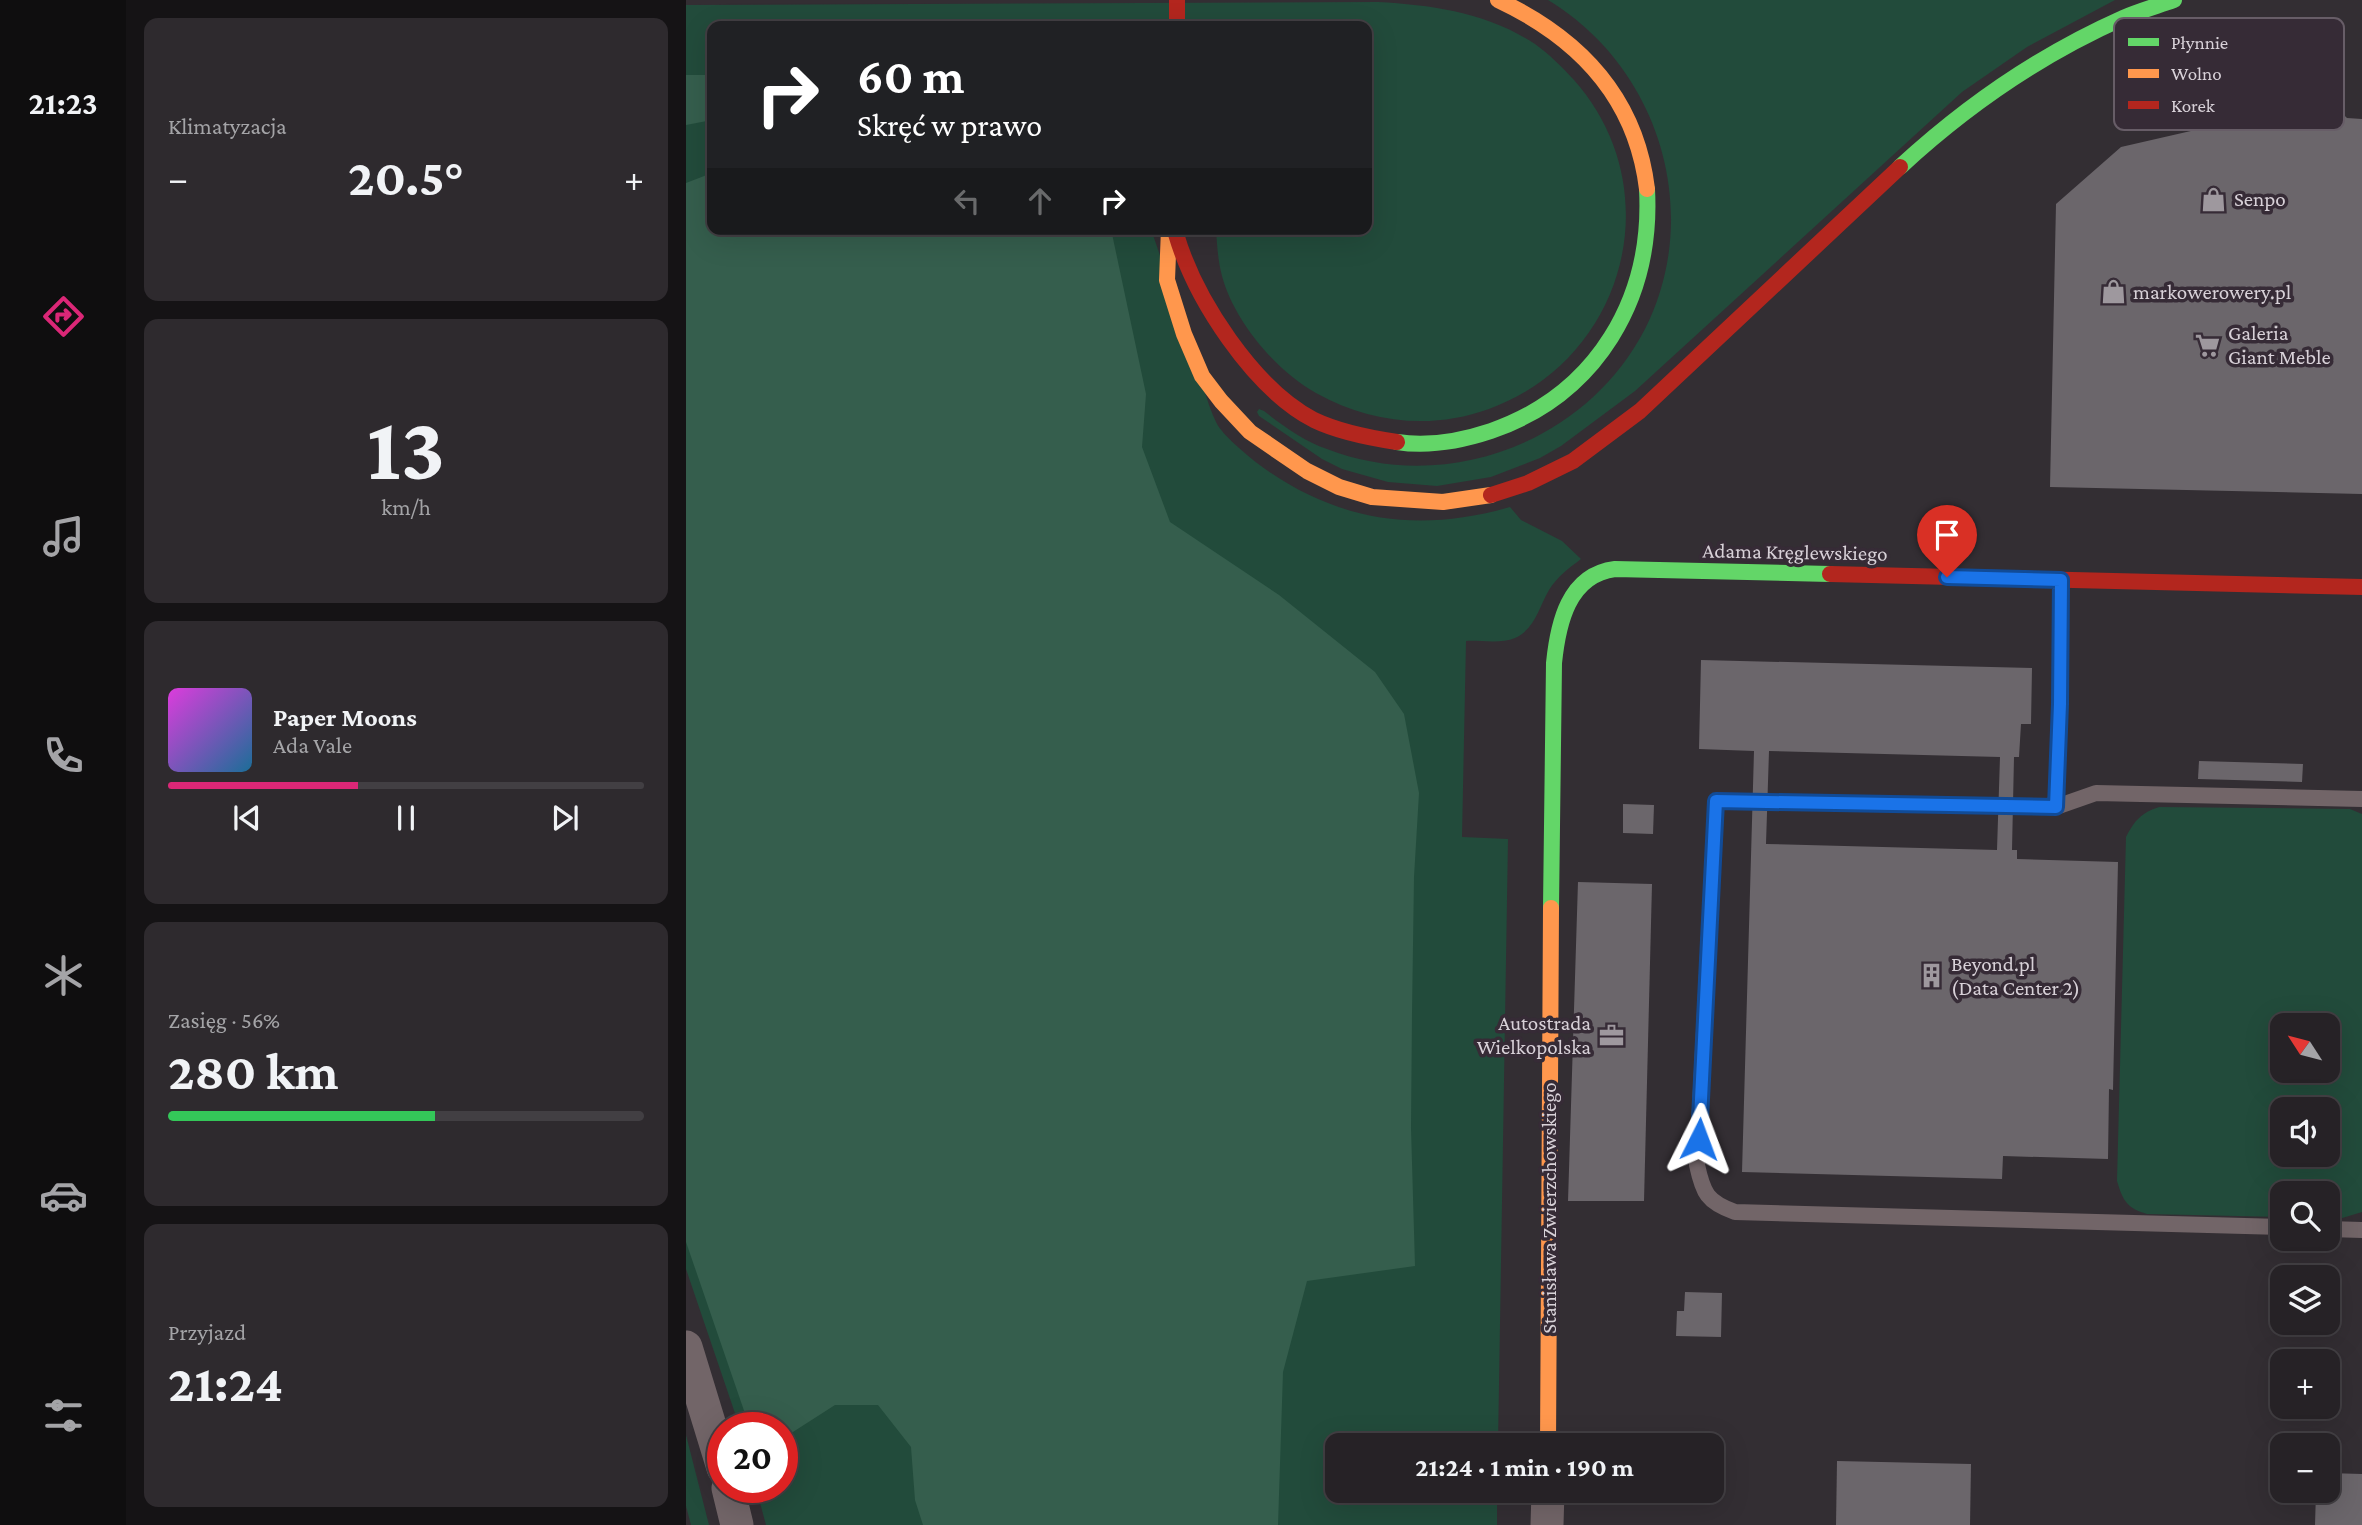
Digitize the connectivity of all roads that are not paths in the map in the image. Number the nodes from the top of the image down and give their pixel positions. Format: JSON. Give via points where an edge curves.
{"nodes":[{"id":1,"x":1177,"y":0,"type":"edge"},
{"id":2,"x":1498,"y":0,"type":"edge"},
{"id":3,"x":2174,"y":0,"type":"edge"},
{"id":4,"x":2123,"y":18,"type":"edge"},
{"id":5,"x":1177,"y":21,"type":"edge"},
{"id":6,"x":2114,"y":22,"type":"edge"},
{"id":7,"x":1168,"y":235,"type":"edge"},
{"id":8,"x":1176,"y":235,"type":"edge"},
{"id":9,"x":2061,"y":580,"type":"junction"},
{"id":10,"x":2362,"y":587,"type":"edge"},
{"id":11,"x":1557,"y":634,"type":"joint"},
{"id":12,"x":2362,"y":799,"type":"edge"},
{"id":13,"x":2056,"y":807,"type":"junction"},
{"id":14,"x":2270,"y":1227,"type":"edge"},
{"id":15,"x":2340,"y":1229,"type":"edge"},
{"id":16,"x":2362,"y":1230,"type":"edge"},
{"id":17,"x":686,"y":1347,"type":"edge"},
{"id":18,"x":707,"y":1416,"type":"edge"},
{"id":19,"x":1548,"y":1433,"type":"edge"},
{"id":20,"x":732,"y":1503,"type":"edge"},
{"id":21,"x":1548,"y":1503,"type":"edge"},
{"id":22,"x":737,"y":1525,"type":"edge"},
{"id":23,"x":1548,"y":1525,"type":"edge"}],
"edges":[{"from":1,"to":5,"type":"main road"},
{"from":2,"to":8,"type":"main road","via":[[1552,28],[1586,56],[1626,118],[1643,158],[1650,198],[1642,270],[1615,336],[1563,394],[1526,418],[1480,436],[1432,445],[1385,440],[1312,419],[1273,390],[1244,360],[1192,276]]},
{"from":3,"to":4,"type":"main road"},
{"from":6,"to":7,"type":"main road","via":[[2056,51],[1913,155],[1640,411],[1573,461],[1488,496],[1443,502],[1372,497],[1307,471],[1250,432],[1202,376],[1184,334],[1167,279]]},
{"from":9,"to":10,"type":"main road","name":"Adama Kręglewskiego"},
{"from":9,"to":11,"type":"main road","name":"Adama Kręglewskiego","via":[[1606,570],[1590,578],[1566,604]]},
{"from":9,"to":13,"type":"lane"},
{"from":11,"to":19,"type":"main road","name":"Stanisława Zwierzchowskiego","via":[[1552,713]]},
{"from":12,"to":13,"type":"lane","via":[[2096,793]]},
{"from":13,"to":14,"type":"lane","via":[[1716,801],[1697,1165],[1702,1189],[1716,1205],[1735,1212]]},
{"from":15,"to":16,"type":"lane"},
{"from":17,"to":18,"type":"street"},
{"from":20,"to":22,"type":"street"},
{"from":21,"to":23,"type":"street"}]}
